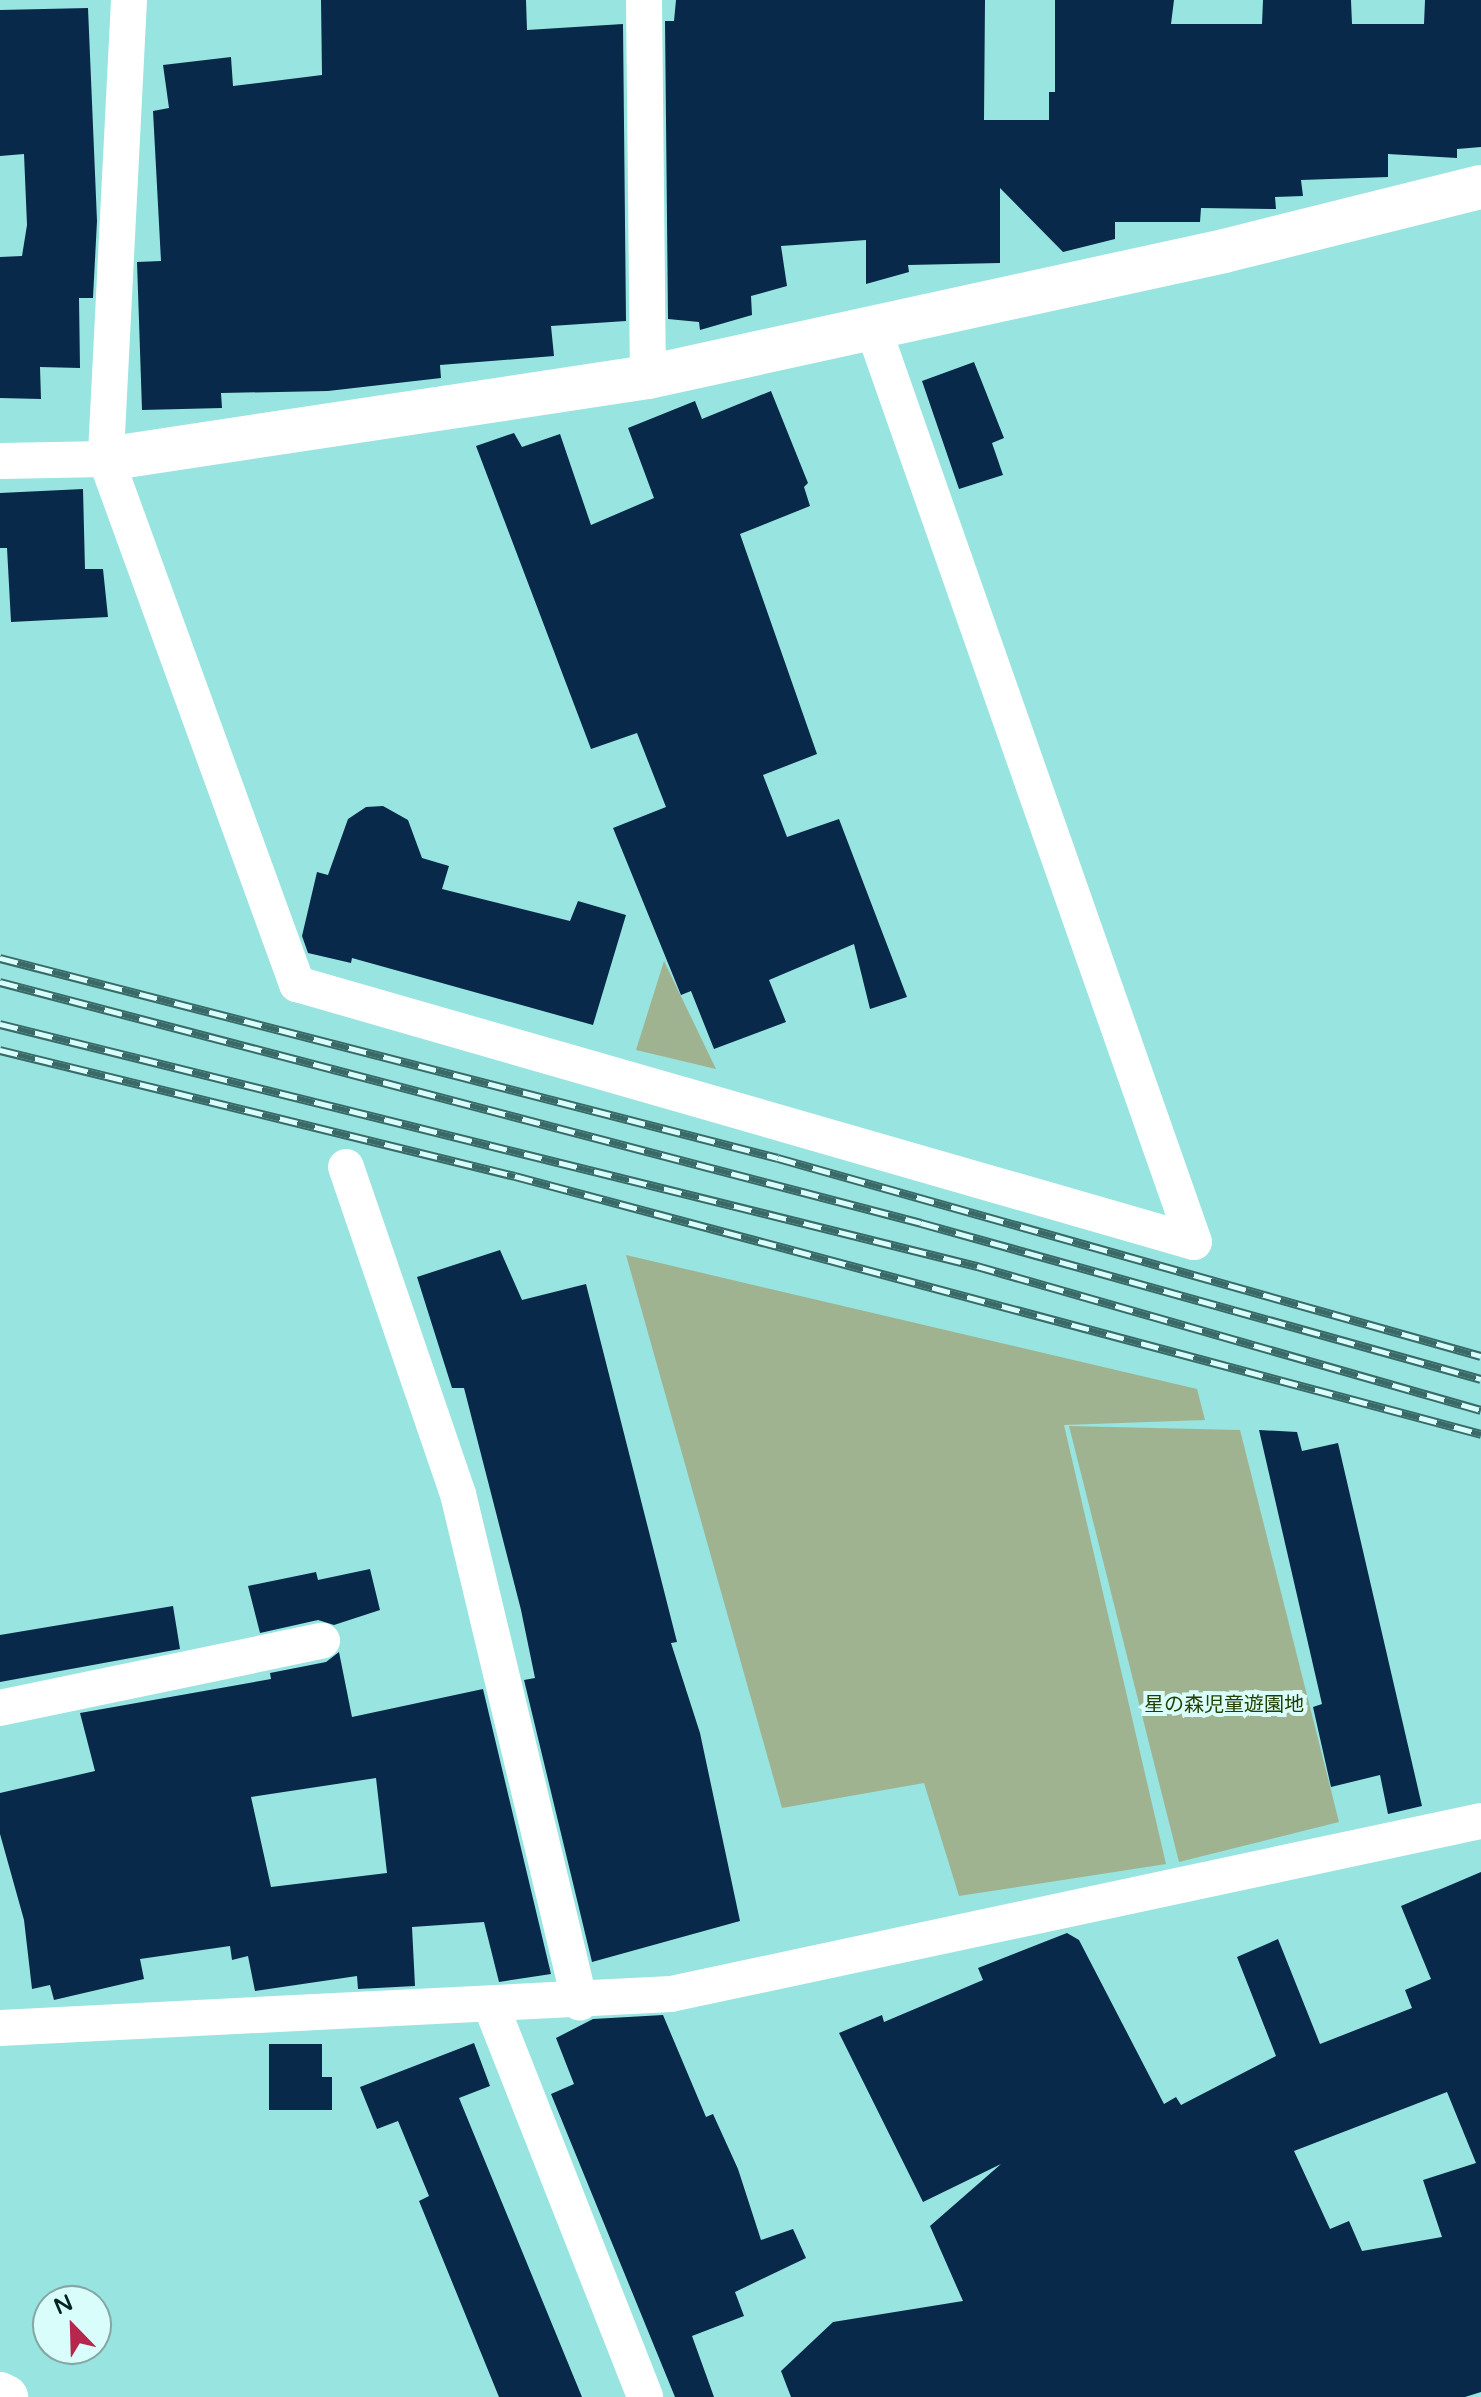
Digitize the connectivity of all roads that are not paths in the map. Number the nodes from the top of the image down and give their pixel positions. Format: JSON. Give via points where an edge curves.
{"nodes":[{"id":1,"x":129,"y":0,"type":"edge"},
{"id":2,"x":644,"y":0,"type":"edge"},
{"id":3,"x":1481,"y":187,"type":"edge"},
{"id":4,"x":874,"y":331,"type":"junction"},
{"id":5,"x":648,"y":377,"type":"junction"},
{"id":6,"x":106,"y":459,"type":"junction"},
{"id":7,"x":0,"y":461,"type":"edge"},
{"id":8,"x":346,"y":1167,"type":"dead end"},
{"id":9,"x":322,"y":1641,"type":"dead end"},
{"id":10,"x":0,"y":1708,"type":"edge"},
{"id":11,"x":1481,"y":1821,"type":"edge"},
{"id":12,"x":580,"y":2003,"type":"junction"},
{"id":13,"x":492,"y":2008,"type":"junction"},
{"id":14,"x":0,"y":2028,"type":"edge"},
{"id":15,"x":0,"y":2394,"type":"edge"},
{"id":16,"x":6,"y":2397,"type":"edge"},
{"id":17,"x":645,"y":2397,"type":"edge"}],
"edges":[{"from":1,"to":6,"type":"street"},
{"from":2,"to":5,"type":"street"},
{"from":3,"to":4,"type":"street"},
{"from":4,"to":5,"type":"street"},
{"from":4,"to":6,"type":"street","via":[[1194,1242],[297,984]]},
{"from":5,"to":6,"type":"street"},
{"from":6,"to":7,"type":"street"},
{"from":8,"to":12,"type":"street","via":[[462,1508]]},
{"from":9,"to":10,"type":"street"},
{"from":11,"to":12,"type":"street","via":[[671,1994]]},
{"from":12,"to":13,"type":"street"},
{"from":13,"to":14,"type":"street"},
{"from":13,"to":17,"type":"street"},
{"from":15,"to":16,"type":"street"}]}
